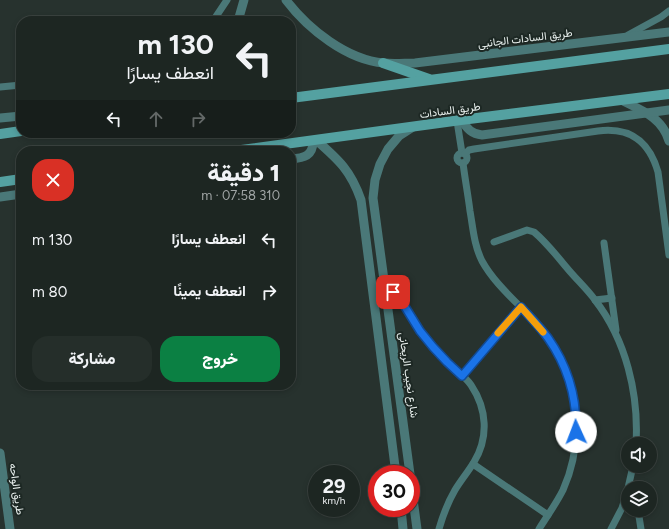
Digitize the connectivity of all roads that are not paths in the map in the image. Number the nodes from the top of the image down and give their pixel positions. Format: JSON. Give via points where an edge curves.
{"nodes":[{"id":1,"x":227,"y":0,"type":"edge"},
{"id":2,"x":244,"y":0,"type":"edge"},
{"id":3,"x":286,"y":0,"type":"edge"},
{"id":4,"x":669,"y":11,"type":"edge"},
{"id":5,"x":216,"y":16,"type":"edge"},
{"id":6,"x":239,"y":16,"type":"edge"},
{"id":7,"x":669,"y":32,"type":"edge"},
{"id":8,"x":624,"y":38,"type":"junction"},
{"id":9,"x":669,"y":49,"type":"edge"},
{"id":10,"x":383,"y":64,"type":"junction"},
{"id":11,"x":433,"y":80,"type":"junction"},
{"id":12,"x":16,"y":85,"type":"edge"},
{"id":13,"x":0,"y":87,"type":"edge"},
{"id":14,"x":669,"y":94,"type":"edge"},
{"id":15,"x":296,"y":97,"type":"edge"},
{"id":16,"x":621,"y":100,"type":"junction"},
{"id":17,"x":669,"y":110,"type":"edge"},
{"id":18,"x":645,"y":112,"type":"junction"},
{"id":19,"x":16,"y":116,"type":"edge"},
{"id":20,"x":0,"y":118,"type":"edge"},
{"id":21,"x":459,"y":120,"type":"junction"},
{"id":22,"x":413,"y":127,"type":"junction"},
{"id":23,"x":16,"y":132,"type":"edge"},
{"id":24,"x":0,"y":134,"type":"edge"},
{"id":25,"x":315,"y":141,"type":"junction"},
{"id":26,"x":669,"y":141,"type":"edge"},
{"id":27,"x":274,"y":146,"type":"edge"},
{"id":28,"x":464,"y":153,"type":"junction"},
{"id":29,"x":296,"y":159,"type":"edge"},
{"id":30,"x":16,"y":180,"type":"edge"},
{"id":31,"x":0,"y":182,"type":"edge"},
{"id":32,"x":16,"y":195,"type":"edge"},
{"id":33,"x":0,"y":197,"type":"edge"},
{"id":34,"x":373,"y":198,"type":"junction"},
{"id":35,"x":361,"y":200,"type":"junction"},
{"id":36,"x":494,"y":242,"type":"dead end"},
{"id":37,"x":604,"y":243,"type":"dead end"},
{"id":38,"x":669,"y":255,"type":"edge"},
{"id":39,"x":385,"y":290,"type":"junction"},
{"id":40,"x":612,"y":298,"type":"junction"},
{"id":41,"x":595,"y":300,"type":"junction"},
{"id":42,"x":521,"y":307,"type":"junction"},
{"id":43,"x":617,"y":336,"type":"junction"},
{"id":44,"x":462,"y":376,"type":"junction"},
{"id":45,"x":636,"y":437,"type":"edge"},
{"id":46,"x":0,"y":453,"type":"edge"},
{"id":47,"x":473,"y":464,"type":"junction"},
{"id":48,"x":395,"y":465,"type":"edge"},
{"id":49,"x":409,"y":465,"type":"edge"},
{"id":50,"x":621,"y":510,"type":"edge"},
{"id":51,"x":548,"y":515,"type":"junction"},
{"id":52,"x":402,"y":517,"type":"edge"},
{"id":53,"x":416,"y":517,"type":"edge"},
{"id":54,"x":639,"y":517,"type":"edge"},
{"id":55,"x":10,"y":529,"type":"edge"},
{"id":56,"x":403,"y":529,"type":"edge"},
{"id":57,"x":417,"y":529,"type":"edge"},
{"id":58,"x":439,"y":529,"type":"edge"},
{"id":59,"x":539,"y":529,"type":"edge"},
{"id":60,"x":611,"y":529,"type":"edge"},
{"id":61,"x":641,"y":529,"type":"edge"}],
"edges":[{"from":1,"to":5,"type":"street"},
{"from":2,"to":6,"type":"street"},
{"from":3,"to":10,"type":"street","name":"طريق السادات الجانبى","via":[[318,33],[337,46],[362,58]]},
{"from":4,"to":8,"type":"street"},
{"from":7,"to":8,"type":"street","name":"طريق السادات الجانبى"},
{"from":8,"to":10,"type":"street","name":"طريق السادات الجانبى","via":[[415,63]]},
{"from":9,"to":11,"type":"main road"},
{"from":10,"to":11,"type":"main road"},
{"from":11,"to":15,"type":"main road"},
{"from":12,"to":13,"type":"street"},
{"from":14,"to":16,"type":"main road","name":"طريق السادات"},
{"from":16,"to":18,"type":"street"},
{"from":16,"to":21,"type":"main road","name":"طريق السادات"},
{"from":17,"to":18,"type":"street"},
{"from":18,"to":21,"type":"street","via":[[482,135],[471,132]]},
{"from":18,"to":26,"type":"street","via":[[660,123]]},
{"from":19,"to":20,"type":"street"},
{"from":21,"to":22,"type":"main road","name":"طريق السادات"},
{"from":21,"to":28,"type":"street"},
{"from":22,"to":25,"type":"main road","name":"طريق السادات"},
{"from":22,"to":34,"type":"street","name":"شارع نجيب الريحانى","via":[[388,149],[376,175]]},
{"from":23,"to":24,"type":"main road"},
{"from":25,"to":27,"type":"main road","name":"طريق السادات"},
{"from":25,"to":29,"type":"street","via":[[308,154]]},
{"from":25,"to":35,"type":"street","via":[[342,163]]},
{"from":28,"to":38,"type":"street","via":[[474,149],[610,129],[632,135],[642,142],[655,161]]},
{"from":28,"to":42,"type":"street","via":[[467,156],[466,162],[463,163],[477,248],[494,279]]},
{"from":30,"to":31,"type":"main road"},
{"from":32,"to":33,"type":"street"},
{"from":34,"to":35,"type":"street"},
{"from":34,"to":39,"type":"street","name":"شارع نجيب الريحانى"},
{"from":35,"to":48,"type":"street"},
{"from":36,"to":41,"type":"street","via":[[527,230],[534,232]]},
{"from":37,"to":40,"type":"street"},
{"from":39,"to":44,"type":"street","via":[[399,297],[420,331]]},
{"from":39,"to":49,"type":"street","name":"شارع نجيب الريحانى"},
{"from":40,"to":41,"type":"street"},
{"from":40,"to":43,"type":"street"},
{"from":41,"to":43,"type":"street"},
{"from":42,"to":44,"type":"street"},
{"from":42,"to":51,"type":"street","via":[[557,352],[571,386],[575,404],[576,441],[573,459],[563,490]]},
{"from":43,"to":45,"type":"street","via":[[634,397]]},
{"from":44,"to":47,"type":"street","via":[[477,394],[484,418],[483,442]]},
{"from":46,"to":55,"type":"street","name":"طريق الواحه"},
{"from":47,"to":51,"type":"street"},
{"from":47,"to":58,"type":"street","via":[[449,502]]},
{"from":50,"to":60,"type":"street"},
{"from":51,"to":59,"type":"street"},
{"from":52,"to":56,"type":"street"},
{"from":53,"to":57,"type":"street"},
{"from":54,"to":61,"type":"street"}]}
